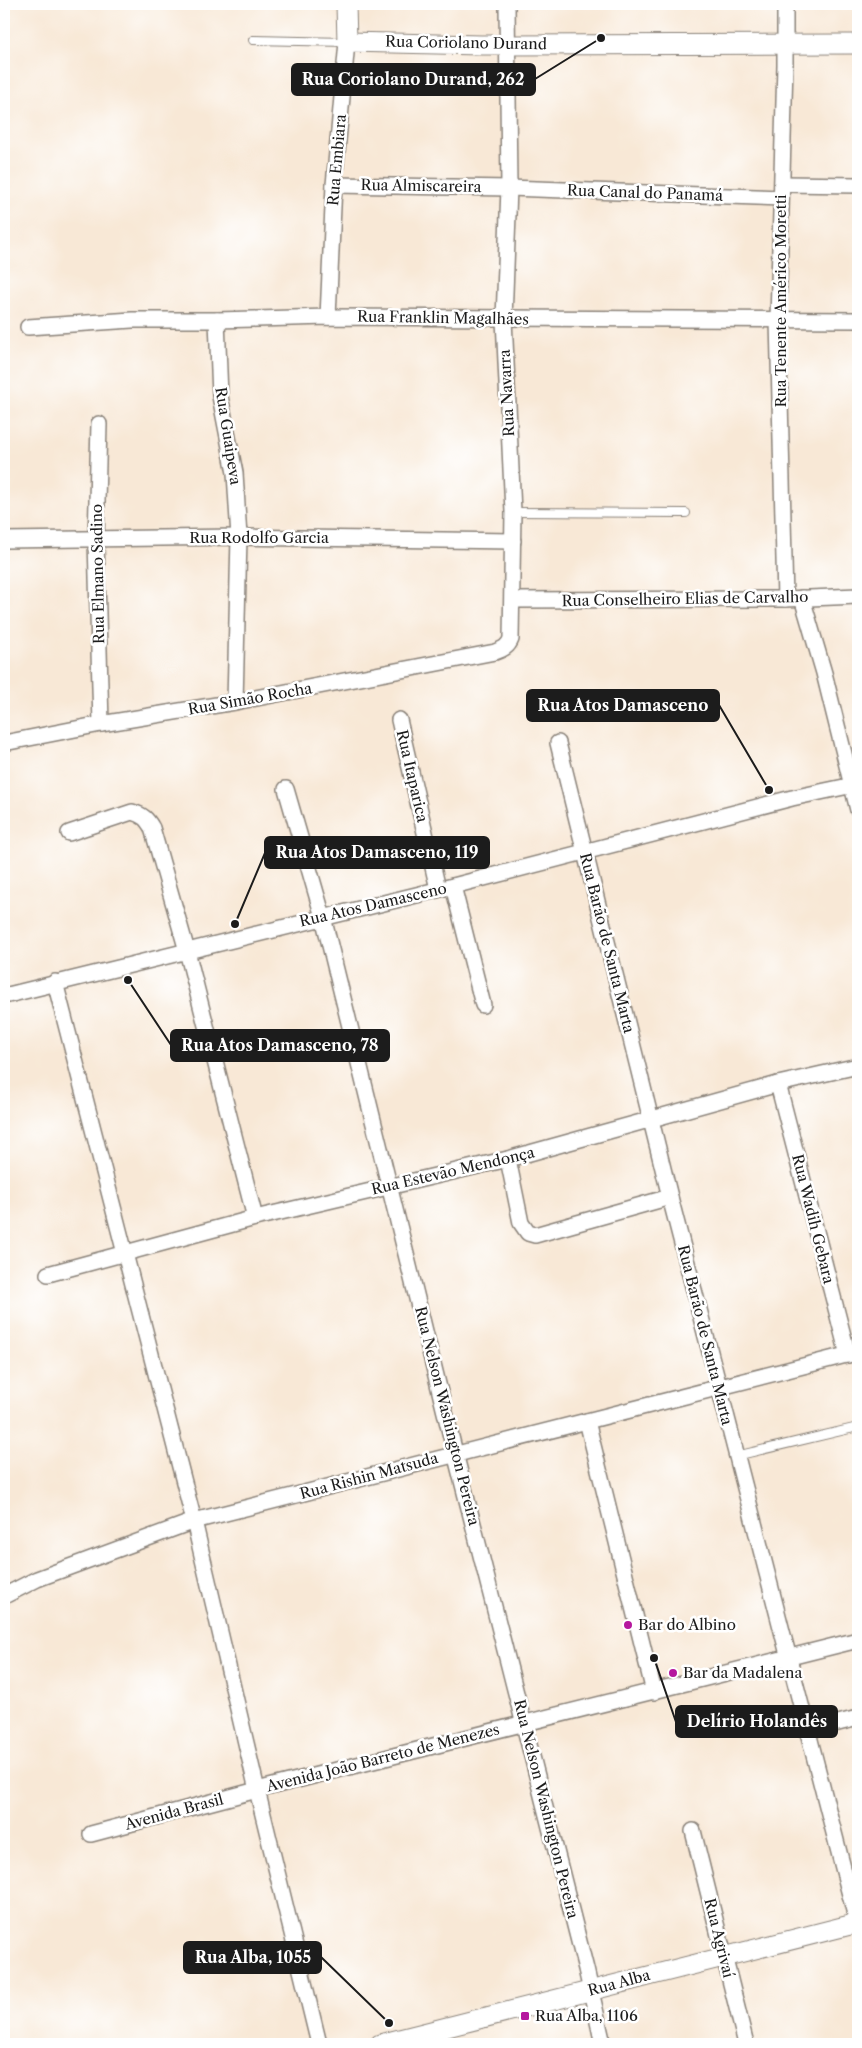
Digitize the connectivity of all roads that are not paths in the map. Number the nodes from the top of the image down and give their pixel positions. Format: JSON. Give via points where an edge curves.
{"nodes":[{"id":1,"x":346,"y":4,"type":"edge"},
{"id":2,"x":507,"y":4,"type":"edge"},
{"id":3,"x":785,"y":4,"type":"edge"},
{"id":4,"x":253,"y":40,"type":"dead end"},
{"id":5,"x":347,"y":42,"type":"junction"},
{"id":6,"x":858,"y":44,"type":"edge"},
{"id":7,"x":506,"y":45,"type":"junction"},
{"id":8,"x":785,"y":45,"type":"junction"},
{"id":9,"x":334,"y":185,"type":"junction"},
{"id":10,"x":858,"y":185,"type":"edge"},
{"id":11,"x":508,"y":188,"type":"junction"},
{"id":12,"x":782,"y":191,"type":"junction"},
{"id":13,"x":328,"y":317,"type":"junction"},
{"id":14,"x":504,"y":318,"type":"junction"},
{"id":15,"x":217,"y":320,"type":"junction"},
{"id":16,"x":778,"y":320,"type":"junction"},
{"id":17,"x":858,"y":320,"type":"edge"},
{"id":18,"x":28,"y":327,"type":"dead end"},
{"id":19,"x":100,"y":424,"type":"dead end"},
{"id":20,"x":513,"y":512,"type":"junction"},
{"id":21,"x":686,"y":513,"type":"dead end"},
{"id":22,"x":239,"y":537,"type":"junction"},
{"id":23,"x":4,"y":540,"type":"edge"},
{"id":24,"x":96,"y":540,"type":"junction"},
{"id":25,"x":514,"y":541,"type":"junction"},
{"id":26,"x":858,"y":596,"type":"edge"},
{"id":27,"x":802,"y":598,"type":"junction"},
{"id":28,"x":785,"y":599,"type":"junction"},
{"id":29,"x":513,"y":600,"type":"junction"},
{"id":30,"x":495,"y":652,"type":"joint"},
{"id":31,"x":235,"y":702,"type":"junction"},
{"id":32,"x":399,"y":720,"type":"dead end"},
{"id":33,"x":101,"y":724,"type":"junction"},
{"id":34,"x":4,"y":743,"type":"edge"},
{"id":35,"x":558,"y":743,"type":"dead end"},
{"id":36,"x":855,"y":785,"type":"edge"},
{"id":37,"x":286,"y":789,"type":"dead end"},
{"id":38,"x":858,"y":810,"type":"edge"},
{"id":39,"x":69,"y":833,"type":"dead end"},
{"id":40,"x":584,"y":851,"type":"junction"},
{"id":41,"x":446,"y":888,"type":"junction"},
{"id":42,"x":323,"y":917,"type":"junction"},
{"id":43,"x":187,"y":951,"type":"junction"},
{"id":44,"x":55,"y":982,"type":"junction"},
{"id":45,"x":4,"y":996,"type":"edge"},
{"id":46,"x":483,"y":1005,"type":"dead end"},
{"id":47,"x":858,"y":1066,"type":"edge"},
{"id":48,"x":778,"y":1084,"type":"junction"},
{"id":49,"x":652,"y":1120,"type":"junction"},
{"id":50,"x":508,"y":1159,"type":"junction"},
{"id":51,"x":389,"y":1186,"type":"junction"},
{"id":52,"x":670,"y":1197,"type":"junction"},
{"id":53,"x":255,"y":1218,"type":"junction"},
{"id":54,"x":126,"y":1254,"type":"junction"},
{"id":55,"x":48,"y":1274,"type":"dead end"},
{"id":56,"x":853,"y":1353,"type":"edge"},
{"id":57,"x":718,"y":1387,"type":"junction"},
{"id":58,"x":586,"y":1421,"type":"junction"},
{"id":59,"x":858,"y":1427,"type":"edge"},
{"id":60,"x":456,"y":1453,"type":"junction"},
{"id":61,"x":736,"y":1456,"type":"junction"},
{"id":62,"x":194,"y":1521,"type":"junction"},
{"id":63,"x":4,"y":1596,"type":"edge"},
{"id":64,"x":858,"y":1640,"type":"edge"},
{"id":65,"x":788,"y":1658,"type":"junction"},
{"id":66,"x":654,"y":1692,"type":"junction"},
{"id":67,"x":858,"y":1718,"type":"edge"},
{"id":68,"x":524,"y":1723,"type":"junction"},
{"id":69,"x":806,"y":1731,"type":"junction"},
{"id":70,"x":257,"y":1790,"type":"junction"},
{"id":71,"x":694,"y":1831,"type":"dead end"},
{"id":72,"x":91,"y":1834,"type":"dead end"},
{"id":73,"x":858,"y":1924,"type":"edge"},
{"id":74,"x":723,"y":1956,"type":"junction"},
{"id":75,"x":592,"y":1990,"type":"junction"},
{"id":76,"x":320,"y":2044,"type":"edge"},
{"id":77,"x":380,"y":2044,"type":"edge"},
{"id":78,"x":603,"y":2044,"type":"edge"},
{"id":79,"x":746,"y":2044,"type":"edge"}],
"edges":[{"from":1,"to":5,"type":"street","name":"Rua Embiara"},
{"from":2,"to":7,"type":"street","name":"Rua Navarra"},
{"from":3,"to":8,"type":"street","name":"Rua Tenente Américo Moretti"},
{"from":4,"to":5,"type":"lane","name":"Rua Coriolano Durand"},
{"from":5,"to":7,"type":"street","name":"Rua Coriolano Durand"},
{"from":5,"to":9,"type":"street","name":"Rua Embiara"},
{"from":6,"to":8,"type":"street","name":"Rua Coriolano Durand"},
{"from":7,"to":8,"type":"street","name":"Rua Coriolano Durand"},
{"from":7,"to":11,"type":"street","name":"Rua Navarra"},
{"from":8,"to":12,"type":"street","name":"Rua Tenente Américo Moretti"},
{"from":9,"to":11,"type":"street","name":"Rua Almiscareira"},
{"from":9,"to":13,"type":"street","name":"Rua Embiara"},
{"from":10,"to":12,"type":"street","name":"Rua Canal do Panamá"},
{"from":11,"to":12,"type":"street","name":"Rua Canal do Panamá"},
{"from":11,"to":14,"type":"street","name":"Rua Navarra"},
{"from":12,"to":16,"type":"street","name":"Rua Tenente Américo Moretti"},
{"from":13,"to":14,"type":"street","name":"Rua Franklin Magalhães"},
{"from":13,"to":15,"type":"street","name":"Rua Franklin Magalhães"},
{"from":14,"to":16,"type":"street","name":"Rua Franklin Magalhães"},
{"from":14,"to":20,"type":"street","name":"Rua Navarra"},
{"from":15,"to":18,"type":"street","name":"Rua Franklin Magalhães","via":[[132,320]]},
{"from":15,"to":22,"type":"street","name":"Rua Guaipeva","via":[[220,396],[235,473]]},
{"from":16,"to":17,"type":"street","name":"Rua Franklin Magalhães"},
{"from":16,"to":28,"type":"street","name":"Rua Tenente Américo Moretti"},
{"from":19,"to":24,"type":"street","name":"Rua Elmano Sadino"},
{"from":20,"to":21,"type":"lane"},
{"from":20,"to":25,"type":"street","name":"Rua Navarra"},
{"from":22,"to":24,"type":"street","name":"Rua Rodolfo Garcia"},
{"from":22,"to":25,"type":"street","name":"Rua Rodolfo Garcia"},
{"from":22,"to":31,"type":"street","name":"Rua Guaipeva"},
{"from":23,"to":24,"type":"street","name":"Rua Rodolfo Garcia"},
{"from":24,"to":33,"type":"street","name":"Rua Elmano Sadino"},
{"from":25,"to":29,"type":"street","name":"Rua Navarra"},
{"from":26,"to":27,"type":"street","name":"Rua Conselheiro Elias de Carvalho"},
{"from":27,"to":28,"type":"street","name":"Rua Conselheiro Elias de Carvalho"},
{"from":27,"to":36,"type":"street"},
{"from":28,"to":29,"type":"street","name":"Rua Conselheiro Elias de Carvalho"},
{"from":29,"to":30,"type":"street","name":"Rua Navarra","via":[[511,638],[504,650]]},
{"from":30,"to":31,"type":"street","name":"Rua Simão Rocha"},
{"from":31,"to":33,"type":"street","name":"Rua Simão Rocha"},
{"from":32,"to":41,"type":"street","name":"Rua Itaparica"},
{"from":33,"to":34,"type":"street","name":"Rua Simão Rocha"},
{"from":35,"to":40,"type":"street","name":"Rua Barão de Santa Marta"},
{"from":36,"to":38,"type":"street"},
{"from":36,"to":40,"type":"street","name":"Rua Atos Damasceno"},
{"from":37,"to":42,"type":"street","name":"Rua Nelson Washington Pereira"},
{"from":39,"to":43,"type":"street","via":[[132,812],[147,819]]},
{"from":40,"to":41,"type":"street","name":"Rua Atos Damasceno"},
{"from":40,"to":49,"type":"street","name":"Rua Barão de Santa Marta"},
{"from":41,"to":42,"type":"street","name":"Rua Atos Damasceno"},
{"from":41,"to":46,"type":"street","name":"Rua Itaparica"},
{"from":42,"to":43,"type":"street","name":"Rua Atos Damasceno"},
{"from":42,"to":51,"type":"street","name":"Rua Nelson Washington Pereira"},
{"from":43,"to":44,"type":"street","name":"Rua Atos Damasceno"},
{"from":43,"to":53,"type":"street"},
{"from":44,"to":45,"type":"street","name":"Rua Atos Damasceno"},
{"from":44,"to":54,"type":"street"},
{"from":47,"to":48,"type":"street","name":"Rua Estevão Mendonça"},
{"from":48,"to":49,"type":"street","name":"Rua Estevão Mendonça"},
{"from":48,"to":56,"type":"street","name":"Rua Wadih Gebara"},
{"from":49,"to":50,"type":"street","name":"Rua Estevão Mendonça"},
{"from":49,"to":52,"type":"street","name":"Rua Barão de Santa Marta"},
{"from":50,"to":51,"type":"street","name":"Rua Estevão Mendonça"},
{"from":50,"to":52,"type":"street","via":[[521,1223],[528,1233],[535,1235]]},
{"from":51,"to":53,"type":"street","name":"Rua Estevão Mendonça"},
{"from":51,"to":60,"type":"street","name":"Rua Nelson Washington Pereira"},
{"from":52,"to":57,"type":"street","name":"Rua Barão de Santa Marta"},
{"from":53,"to":54,"type":"street","name":"Rua Estevão Mendonça"},
{"from":54,"to":55,"type":"street","name":"Rua Estevão Mendonça"},
{"from":54,"to":62,"type":"street"},
{"from":56,"to":57,"type":"street","name":"Rua Rishin Matsuda"},
{"from":57,"to":58,"type":"street","name":"Rua Rishin Matsuda"},
{"from":57,"to":61,"type":"street","name":"Rua Barão de Santa Marta"},
{"from":58,"to":60,"type":"street","name":"Rua Rishin Matsuda"},
{"from":58,"to":66,"type":"street"},
{"from":59,"to":61,"type":"lane"},
{"from":60,"to":62,"type":"street","name":"Rua Rishin Matsuda"},
{"from":60,"to":68,"type":"street","name":"Rua Nelson Washington Pereira"},
{"from":61,"to":65,"type":"street","name":"Rua Barão de Santa Marta"},
{"from":62,"to":63,"type":"street","name":"Rua Rishin Matsuda","via":[[37,1579]]},
{"from":62,"to":70,"type":"street"},
{"from":64,"to":65,"type":"street","name":"Avenida João Barreto de Menezes"},
{"from":65,"to":66,"type":"street","name":"Avenida João Barreto de Menezes"},
{"from":65,"to":69,"type":"street","name":"Rua Barão de Santa Marta"},
{"from":66,"to":68,"type":"street","name":"Avenida João Barreto de Menezes"},
{"from":67,"to":69,"type":"street"},
{"from":68,"to":70,"type":"street","name":"Avenida João Barreto de Menezes"},
{"from":68,"to":75,"type":"street","name":"Rua Nelson Washington Pereira"},
{"from":69,"to":73,"type":"street","name":"Rua Barão de Santa Marta"},
{"from":70,"to":72,"type":"street","name":"Avenida Brasil"},
{"from":70,"to":76,"type":"street"},
{"from":71,"to":74,"type":"street","name":"Rua Agrivaí"},
{"from":73,"to":74,"type":"street","name":"Rua Alba"},
{"from":74,"to":75,"type":"street","name":"Rua Alba"},
{"from":74,"to":79,"type":"street","name":"Rua Agrivaí"},
{"from":75,"to":77,"type":"street","name":"Rua Alba"},
{"from":75,"to":78,"type":"street","name":"Rua Nelson Washington Pereira"}]}
